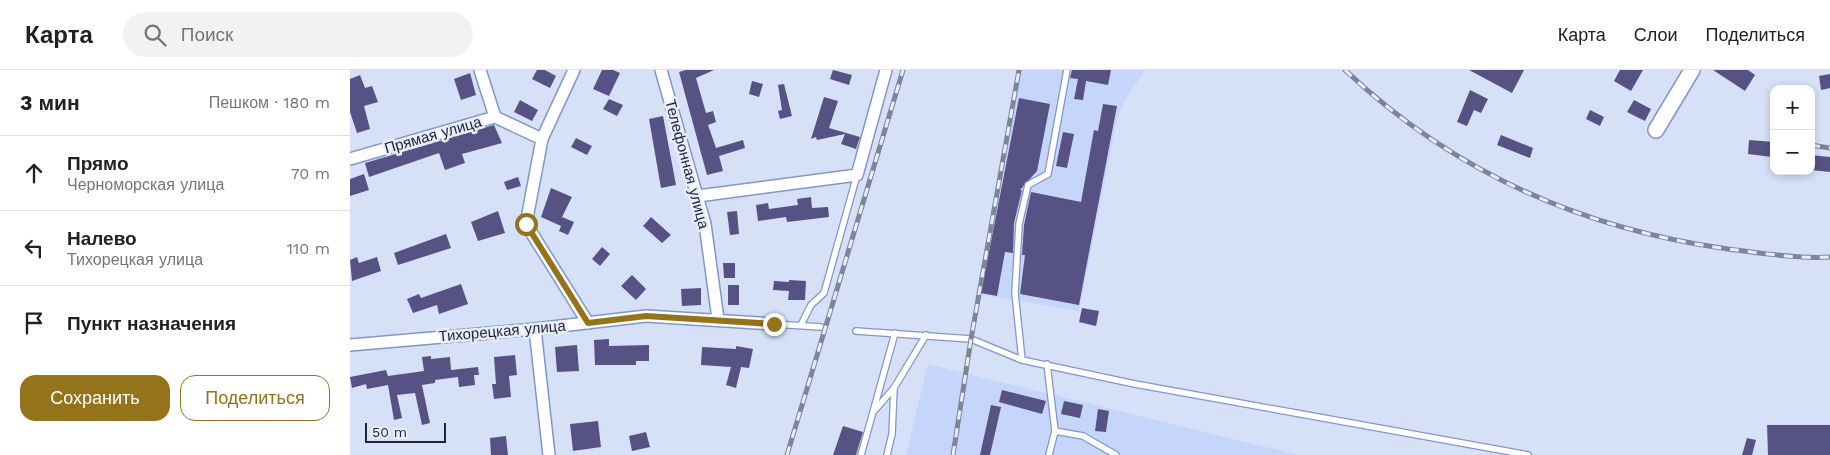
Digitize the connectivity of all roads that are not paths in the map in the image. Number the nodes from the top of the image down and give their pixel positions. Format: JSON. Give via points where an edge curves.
{"nodes":[{"id":1,"x":480,"y":70,"type":"edge"},
{"id":2,"x":574,"y":70,"type":"edge"},
{"id":3,"x":661,"y":70,"type":"edge"},
{"id":4,"x":886,"y":70,"type":"edge"},
{"id":5,"x":1067,"y":70,"type":"edge"},
{"id":6,"x":1692,"y":70,"type":"edge"},
{"id":7,"x":495,"y":117,"type":"junction"},
{"id":8,"x":1656,"y":130,"type":"dead end"},
{"id":9,"x":542,"y":139,"type":"junction"},
{"id":10,"x":350,"y":158,"type":"edge"},
{"id":11,"x":857,"y":175,"type":"junction"},
{"id":12,"x":698,"y":196,"type":"junction"},
{"id":13,"x":718,"y":319,"type":"junction"},
{"id":14,"x":588,"y":323,"type":"junction"},
{"id":15,"x":774,"y":324,"type":"joint"},
{"id":16,"x":801,"y":325,"type":"junction"},
{"id":17,"x":821,"y":327,"type":"dead end"},
{"id":18,"x":536,"y":329,"type":"junction"},
{"id":19,"x":856,"y":331,"type":"dead end"},
{"id":20,"x":895,"y":333,"type":"junction"},
{"id":21,"x":926,"y":335,"type":"junction"},
{"id":22,"x":350,"y":345,"type":"edge"},
{"id":23,"x":1022,"y":360,"type":"junction"},
{"id":24,"x":1047,"y":364,"type":"junction"},
{"id":25,"x":894,"y":388,"type":"junction"},
{"id":26,"x":874,"y":412,"type":"junction"},
{"id":27,"x":1054,"y":431,"type":"junction"},
{"id":28,"x":549,"y":455,"type":"edge"},
{"id":29,"x":861,"y":455,"type":"edge"},
{"id":30,"x":887,"y":455,"type":"edge"},
{"id":31,"x":1048,"y":455,"type":"edge"},
{"id":32,"x":1116,"y":455,"type":"edge"},
{"id":33,"x":1528,"y":455,"type":"edge"}],
"edges":[{"from":1,"to":7,"type":"street"},
{"from":2,"to":9,"type":"street"},
{"from":3,"to":12,"type":"street","name":"Телефонная улица"},
{"from":4,"to":11,"type":"street"},
{"from":5,"to":23,"type":"lane","via":[[1048,174],[1028,185],[1019,224],[1015,293]]},
{"from":6,"to":8,"type":"street"},
{"from":7,"to":9,"type":"street","name":"Прямая улица"},
{"from":7,"to":10,"type":"street","name":"Прямая улица"},
{"from":9,"to":14,"type":"street","via":[[526,224]]},
{"from":11,"to":12,"type":"street"},
{"from":11,"to":16,"type":"lane","via":[[824,292],[811,306]]},
{"from":12,"to":13,"type":"street","name":"Телефонная улица"},
{"from":13,"to":14,"type":"street","name":"Тихорецкая улица","via":[[646,316]]},
{"from":13,"to":15,"type":"street","name":"Тихорецкая улица"},
{"from":14,"to":18,"type":"street","name":"Тихорецкая улица"},
{"from":15,"to":16,"type":"lane"},
{"from":16,"to":17,"type":"lane"},
{"from":18,"to":22,"type":"street","name":"Тихорецкая улица"},
{"from":18,"to":28,"type":"street"},
{"from":19,"to":20,"type":"lane"},
{"from":20,"to":21,"type":"lane"},
{"from":20,"to":26,"type":"lane"},
{"from":21,"to":23,"type":"lane","via":[[971,339]]},
{"from":21,"to":25,"type":"lane"},
{"from":23,"to":24,"type":"lane"},
{"from":24,"to":27,"type":"lane"},
{"from":24,"to":33,"type":"lane","via":[[1135,384]]},
{"from":25,"to":26,"type":"lane"},
{"from":25,"to":30,"type":"lane","via":[[892,434]]},
{"from":26,"to":29,"type":"lane"},
{"from":27,"to":31,"type":"lane"},
{"from":27,"to":32,"type":"lane","via":[[1083,436]]}]}
